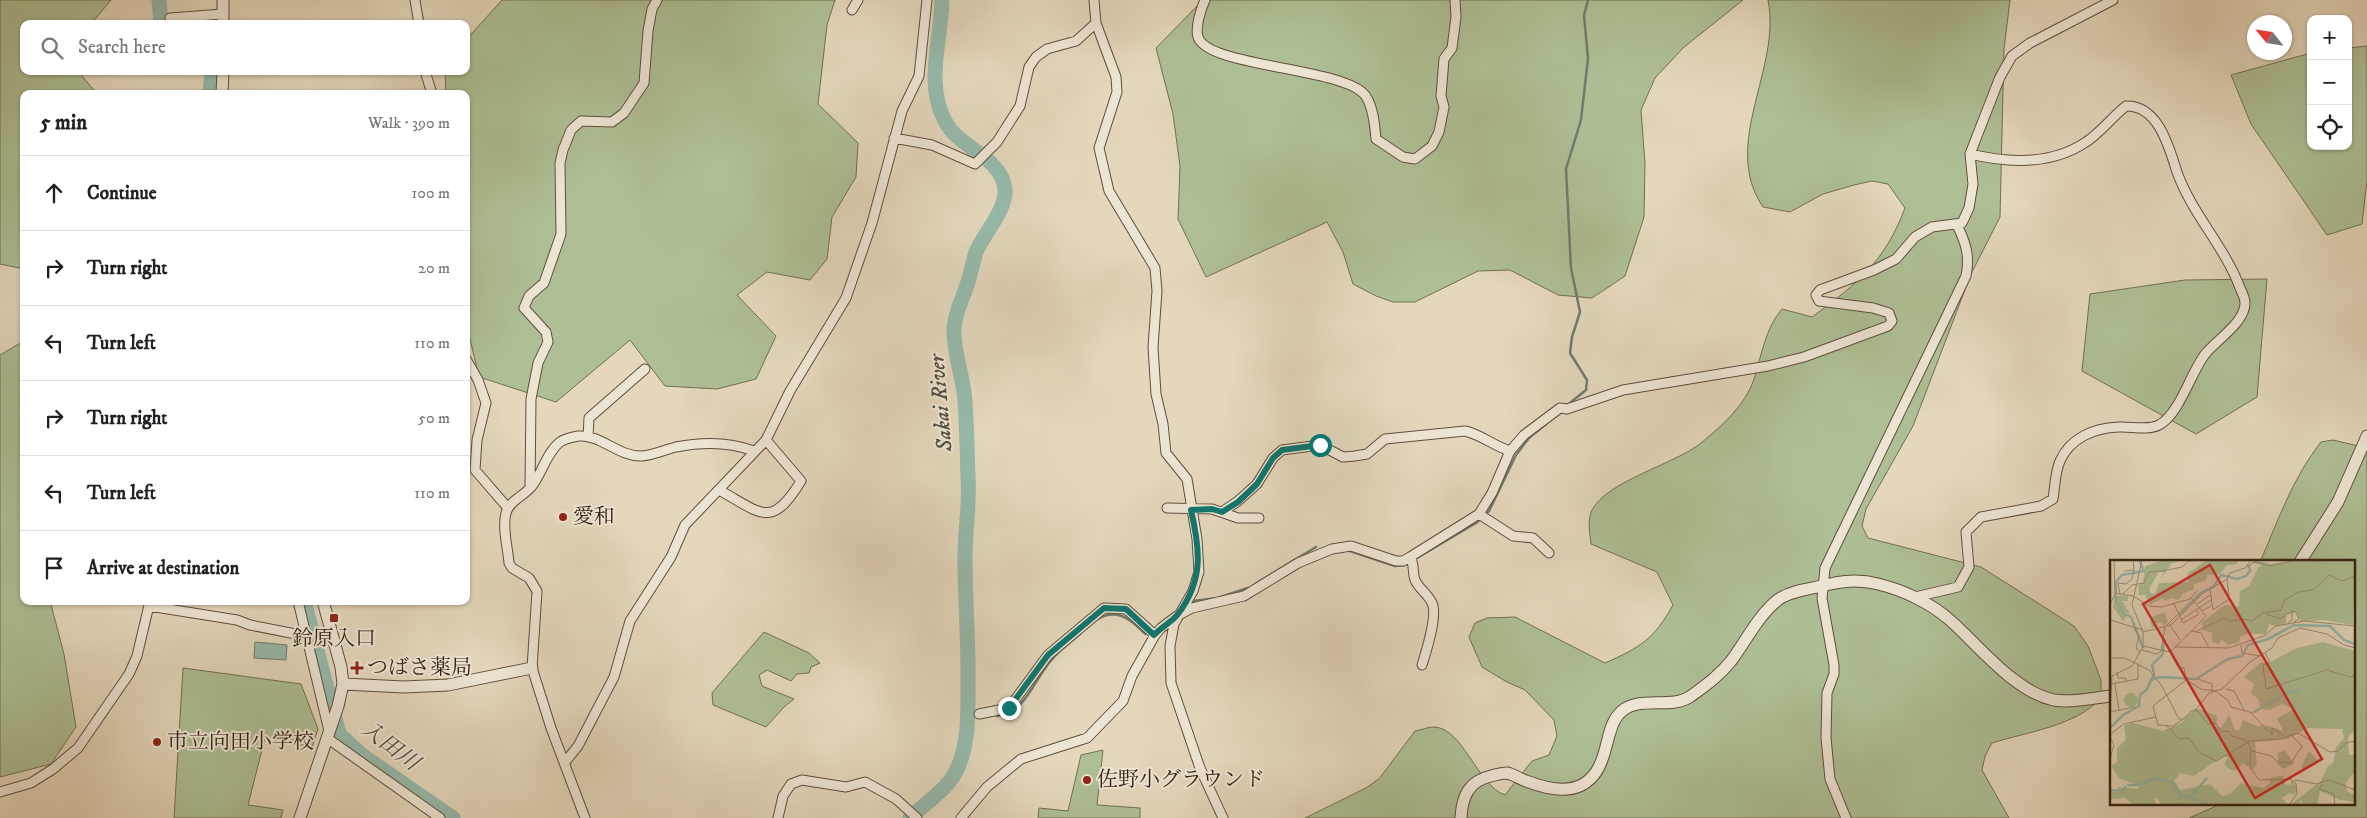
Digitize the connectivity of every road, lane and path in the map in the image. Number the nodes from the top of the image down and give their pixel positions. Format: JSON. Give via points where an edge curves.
{"nodes":[{"id":1,"x":223,"y":0,"type":"edge"},
{"id":2,"x":415,"y":0,"type":"edge"},
{"id":3,"x":657,"y":0,"type":"edge"},
{"id":4,"x":858,"y":0,"type":"edge"},
{"id":5,"x":927,"y":0,"type":"edge"},
{"id":6,"x":1094,"y":0,"type":"edge"},
{"id":7,"x":1205,"y":0,"type":"edge"},
{"id":8,"x":1455,"y":0,"type":"edge"},
{"id":9,"x":2113,"y":0,"type":"edge"},
{"id":10,"x":852,"y":10,"type":"dead end"},
{"id":11,"x":170,"y":18,"type":"dead end"},
{"id":12,"x":223,"y":19,"type":"edge"},
{"id":13,"x":418,"y":20,"type":"edge"},
{"id":14,"x":1096,"y":23,"type":"junction"},
{"id":15,"x":223,"y":75,"type":"edge"},
{"id":16,"x":426,"y":75,"type":"edge"},
{"id":17,"x":222,"y":90,"type":"edge"},
{"id":18,"x":431,"y":90,"type":"edge"},
{"id":19,"x":894,"y":138,"type":"junction"},
{"id":20,"x":1970,"y":154,"type":"junction"},
{"id":21,"x":1957,"y":225,"type":"junction"},
{"id":22,"x":470,"y":367,"type":"edge"},
{"id":23,"x":645,"y":369,"type":"dead end"},
{"id":24,"x":2367,"y":436,"type":"edge"},
{"id":25,"x":588,"y":437,"type":"junction"},
{"id":26,"x":766,"y":440,"type":"junction"},
{"id":27,"x":754,"y":451,"type":"junction"},
{"id":28,"x":1510,"y":451,"type":"junction"},
{"id":29,"x":530,"y":488,"type":"junction"},
{"id":30,"x":719,"y":490,"type":"junction"},
{"id":31,"x":508,"y":508,"type":"junction"},
{"id":32,"x":1167,"y":508,"type":"dead end"},
{"id":33,"x":1191,"y":510,"type":"junction"},
{"id":34,"x":1222,"y":512,"type":"junction"},
{"id":35,"x":1482,"y":516,"type":"junction"},
{"id":36,"x":1259,"y":518,"type":"dead end"},
{"id":37,"x":1549,"y":553,"type":"dead end"},
{"id":38,"x":1412,"y":560,"type":"junction"},
{"id":39,"x":2301,"y":560,"type":"edge"},
{"id":40,"x":1824,"y":585,"type":"junction"},
{"id":41,"x":1915,"y":598,"type":"junction"},
{"id":42,"x":150,"y":605,"type":"edge"},
{"id":43,"x":155,"y":605,"type":"edge"},
{"id":44,"x":299,"y":605,"type":"edge"},
{"id":45,"x":324,"y":605,"type":"edge"},
{"id":46,"x":1177,"y":616,"type":"junction"},
{"id":47,"x":1154,"y":635,"type":"junction"},
{"id":48,"x":306,"y":636,"type":"junction"},
{"id":49,"x":1422,"y":665,"type":"dead end"},
{"id":50,"x":532,"y":668,"type":"junction"},
{"id":51,"x":343,"y":684,"type":"junction"},
{"id":52,"x":2110,"y":696,"type":"edge"},
{"id":53,"x":979,"y":714,"type":"dead end"},
{"id":54,"x":328,"y":735,"type":"junction"},
{"id":55,"x":565,"y":762,"type":"junction"},
{"id":56,"x":0,"y":792,"type":"edge"},
{"id":57,"x":300,"y":818,"type":"edge"},
{"id":58,"x":440,"y":818,"type":"edge"},
{"id":59,"x":585,"y":818,"type":"edge"},
{"id":60,"x":778,"y":818,"type":"edge"},
{"id":61,"x":917,"y":818,"type":"edge"},
{"id":62,"x":962,"y":818,"type":"edge"},
{"id":63,"x":1223,"y":818,"type":"edge"},
{"id":64,"x":1461,"y":818,"type":"edge"},
{"id":65,"x":1846,"y":818,"type":"edge"}],
"edges":[{"from":1,"to":12,"type":"street"},
{"from":2,"to":13,"type":"street"},
{"from":3,"to":29,"type":"street","via":[[648,31],[644,83],[624,113],[612,122],[581,121],[570,130],[562,150],[561,234],[544,283],[529,296],[524,308],[546,332],[548,342],[538,363],[531,398]]},
{"from":4,"to":10,"type":"street"},
{"from":5,"to":19,"type":"street","via":[[919,76],[902,111]]},
{"from":6,"to":14,"type":"street"},
{"from":7,"to":8,"type":"street","via":[[1200,10],[1198,36],[1202,43],[1232,58],[1305,71],[1342,82],[1363,93],[1373,115],[1376,139],[1404,157],[1415,159],[1432,146],[1438,132],[1444,107],[1441,96],[1444,59],[1452,48]]},
{"from":9,"to":20,"type":"street","via":[[2030,43],[2012,56],[2000,77]]},
{"from":11,"to":12,"type":"street"},
{"from":14,"to":19,"type":"street","via":[[1076,41],[1047,49],[1036,57],[1029,67],[1020,106],[997,142],[975,164],[932,145]]},
{"from":14,"to":33,"type":"street","via":[[1116,78],[1117,92],[1099,148],[1109,191],[1155,268],[1157,291],[1152,347],[1156,394],[1166,453],[1187,479]]},
{"from":15,"to":17,"type":"street"},
{"from":16,"to":18,"type":"street"},
{"from":19,"to":26,"type":"street","via":[[872,223],[846,298],[790,391]]},
{"from":20,"to":21,"type":"street","via":[[1973,184],[1969,208],[1966,217]]},
{"from":20,"to":41,"type":"street","via":[[2002,160],[2033,160],[2060,154],[2086,142],[2126,106],[2143,109],[2151,115],[2168,144],[2180,180],[2237,278],[2245,302],[2241,316],[2205,354],[2169,418],[2158,425],[2089,432],[2069,446],[2059,462],[2053,499],[2041,506],[1981,517],[1966,532],[1969,567],[1958,587]]},
{"from":21,"to":28,"type":"street","via":[[1932,227],[1915,237],[1896,259],[1820,290],[1816,295],[1820,301],[1889,313],[1892,320],[1888,326],[1768,366],[1623,390],[1564,408],[1524,435]]},
{"from":21,"to":40,"type":"street","via":[[1968,251],[1966,276],[1825,568]]},
{"from":22,"to":31,"type":"street","via":[[486,403],[477,440],[475,470]]},
{"from":23,"to":25,"type":"street","via":[[589,418]]},
{"from":24,"to":39,"type":"street","via":[[2338,502]]},
{"from":25,"to":27,"type":"street","via":[[634,456],[651,455],[676,447],[716,444],[739,445]]},
{"from":25,"to":29,"type":"street","via":[[561,441]]},
{"from":26,"to":27,"type":"street"},
{"from":26,"to":30,"type":"street","via":[[801,481],[790,499],[779,510],[768,514],[758,512]]},
{"from":27,"to":30,"type":"street"},
{"from":28,"to":34,"type":"street","via":[[1464,430],[1385,439],[1367,454],[1354,456],[1343,456],[1320,445],[1282,450],[1273,458],[1257,484]]},
{"from":28,"to":35,"type":"street"},
{"from":29,"to":31,"type":"street"},
{"from":30,"to":55,"type":"street","via":[[685,525],[671,557],[630,621],[614,677],[578,746]]},
{"from":31,"to":50,"type":"street","via":[[505,516],[509,562],[512,568],[529,578],[537,591]]},
{"from":32,"to":33,"type":"street"},
{"from":33,"to":34,"type":"street"},
{"from":33,"to":46,"type":"street","via":[[1199,572],[1193,591]]},
{"from":34,"to":36,"type":"street","via":[[1238,518]]},
{"from":35,"to":37,"type":"street","via":[[1512,536],[1533,538]]},
{"from":35,"to":38,"type":"street"},
{"from":38,"to":46,"type":"street","via":[[1396,560],[1351,546],[1332,550],[1298,563],[1244,596],[1192,608]]},
{"from":38,"to":49,"type":"street","via":[[1414,578],[1432,603],[1433,610]]},
{"from":40,"to":41,"type":"street","via":[[1860,580],[1896,589]]},
{"from":40,"to":64,"type":"street","via":[[1779,599],[1730,663],[1716,678],[1686,699],[1675,703],[1642,704],[1619,713],[1613,722],[1602,761],[1586,783],[1559,790],[1544,788],[1507,773],[1478,779],[1464,796]]},
{"from":40,"to":65,"type":"street","via":[[1822,598],[1834,665],[1827,693],[1826,738],[1830,779]]},
{"from":41,"to":52,"type":"street","via":[[1950,620],[2028,690],[2056,700]]},
{"from":42,"to":56,"type":"street","via":[[129,674],[78,748],[31,783]]},
{"from":43,"to":48,"type":"street"},
{"from":44,"to":48,"type":"street"},
{"from":45,"to":51,"type":"street"},
{"from":46,"to":47,"type":"street"},
{"from":46,"to":63,"type":"street","via":[[1170,646],[1171,683],[1200,768]]},
{"from":47,"to":53,"type":"street","via":[[1126,609],[1104,608],[1048,655],[1009,708]]},
{"from":47,"to":62,"type":"street","via":[[1122,701],[1087,738],[1021,759],[987,787]]},
{"from":48,"to":54,"type":"street"},
{"from":50,"to":51,"type":"street","via":[[448,685]]},
{"from":50,"to":55,"type":"street"},
{"from":51,"to":54,"type":"street"},
{"from":54,"to":57,"type":"street"},
{"from":54,"to":58,"type":"street"},
{"from":55,"to":59,"type":"street"},
{"from":60,"to":61,"type":"street","via":[[783,796],[791,784],[802,780],[846,787],[865,782],[896,799]]}]}
